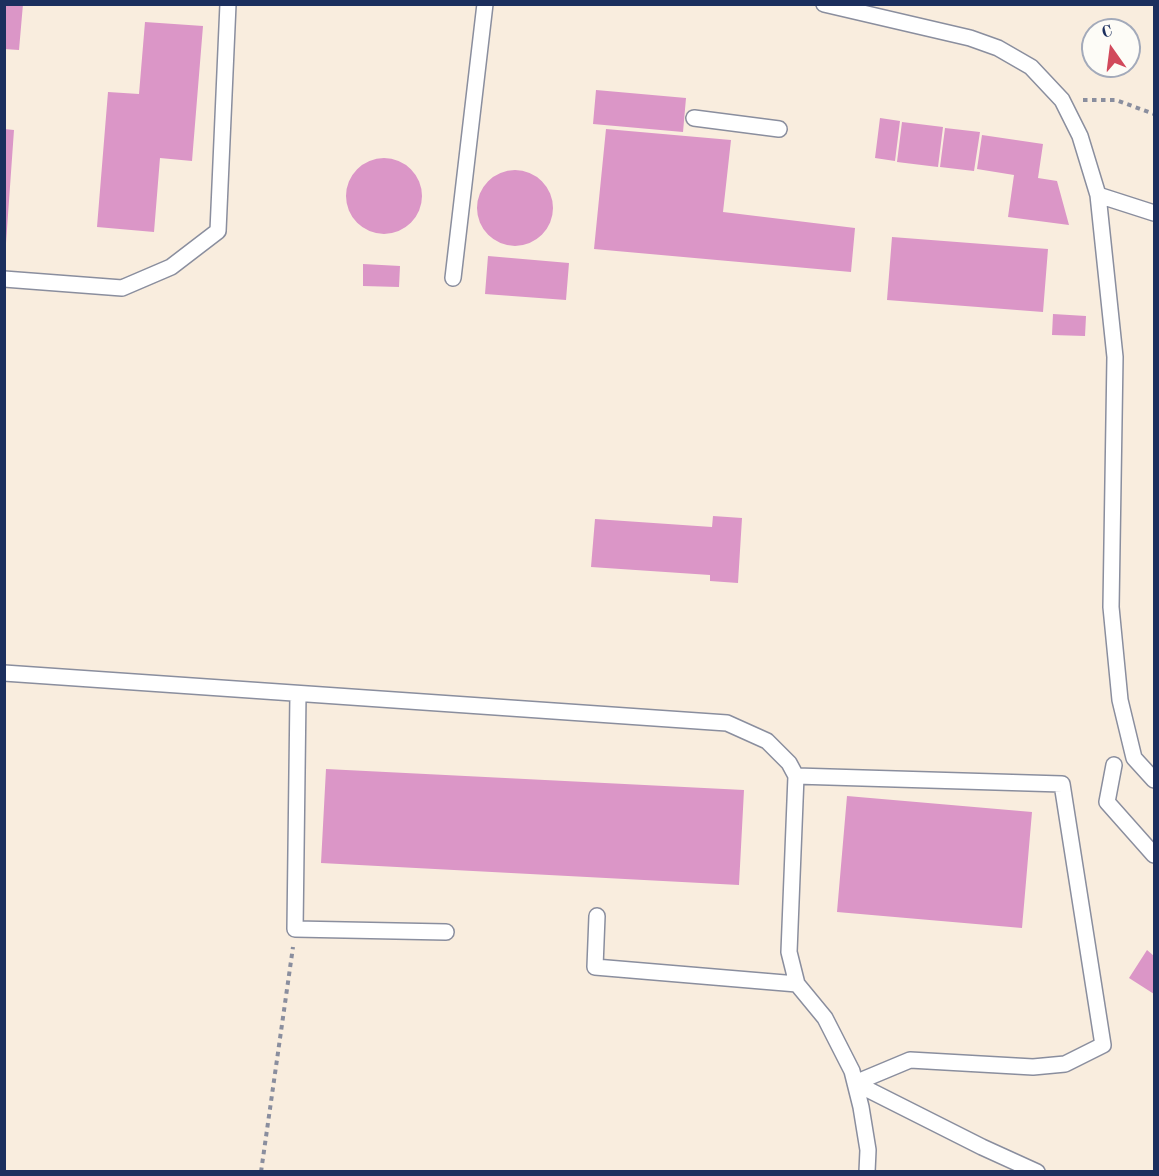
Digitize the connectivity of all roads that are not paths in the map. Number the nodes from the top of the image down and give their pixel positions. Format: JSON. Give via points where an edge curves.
{"nodes":[{"id":1,"x":228,"y":4,"type":"edge"},
{"id":2,"x":485,"y":4,"type":"edge"},
{"id":3,"x":824,"y":4,"type":"edge"},
{"id":4,"x":694,"y":118,"type":"dead end"},
{"id":5,"x":779,"y":129,"type":"dead end"},
{"id":6,"x":1098,"y":195,"type":"junction"},
{"id":7,"x":1155,"y":213,"type":"edge"},
{"id":8,"x":453,"y":278,"type":"dead end"},
{"id":9,"x":4,"y":279,"type":"edge"},
{"id":10,"x":4,"y":673,"type":"edge"},
{"id":11,"x":298,"y":694,"type":"junction"},
{"id":12,"x":1114,"y":765,"type":"dead end"},
{"id":13,"x":796,"y":776,"type":"junction"},
{"id":14,"x":1155,"y":780,"type":"edge"},
{"id":15,"x":1155,"y":855,"type":"edge"},
{"id":16,"x":597,"y":916,"type":"dead end"},
{"id":17,"x":446,"y":932,"type":"dead end"},
{"id":18,"x":797,"y":984,"type":"junction"},
{"id":19,"x":855,"y":1083,"type":"junction"},
{"id":20,"x":867,"y":1172,"type":"edge"},
{"id":21,"x":1037,"y":1172,"type":"edge"}],
"edges":[{"from":1,"to":9,"type":"lane","via":[[218,231],[171,267],[122,288]]},
{"from":2,"to":8,"type":"lane"},
{"from":3,"to":6,"type":"lane","via":[[970,38],[1031,67],[1062,100],[1080,136]]},
{"from":4,"to":5,"type":"lane"},
{"from":6,"to":7,"type":"lane"},
{"from":6,"to":14,"type":"lane","via":[[1115,357],[1111,607],[1120,700],[1134,758]]},
{"from":10,"to":11,"type":"lane"},
{"from":11,"to":13,"type":"lane","via":[[728,723],[767,741]]},
{"from":11,"to":17,"type":"lane","via":[[295,929]]},
{"from":12,"to":15,"type":"lane","via":[[1107,802]]},
{"from":13,"to":18,"type":"lane","via":[[789,952]]},
{"from":13,"to":19,"type":"lane","via":[[1062,784],[1103,1045],[1065,1064],[1034,1067],[910,1060]]},
{"from":16,"to":18,"type":"lane","via":[[595,968]]},
{"from":18,"to":19,"type":"lane","via":[[825,1018]]},
{"from":19,"to":20,"type":"lane","via":[[868,1150]]},
{"from":19,"to":21,"type":"lane"}]}
